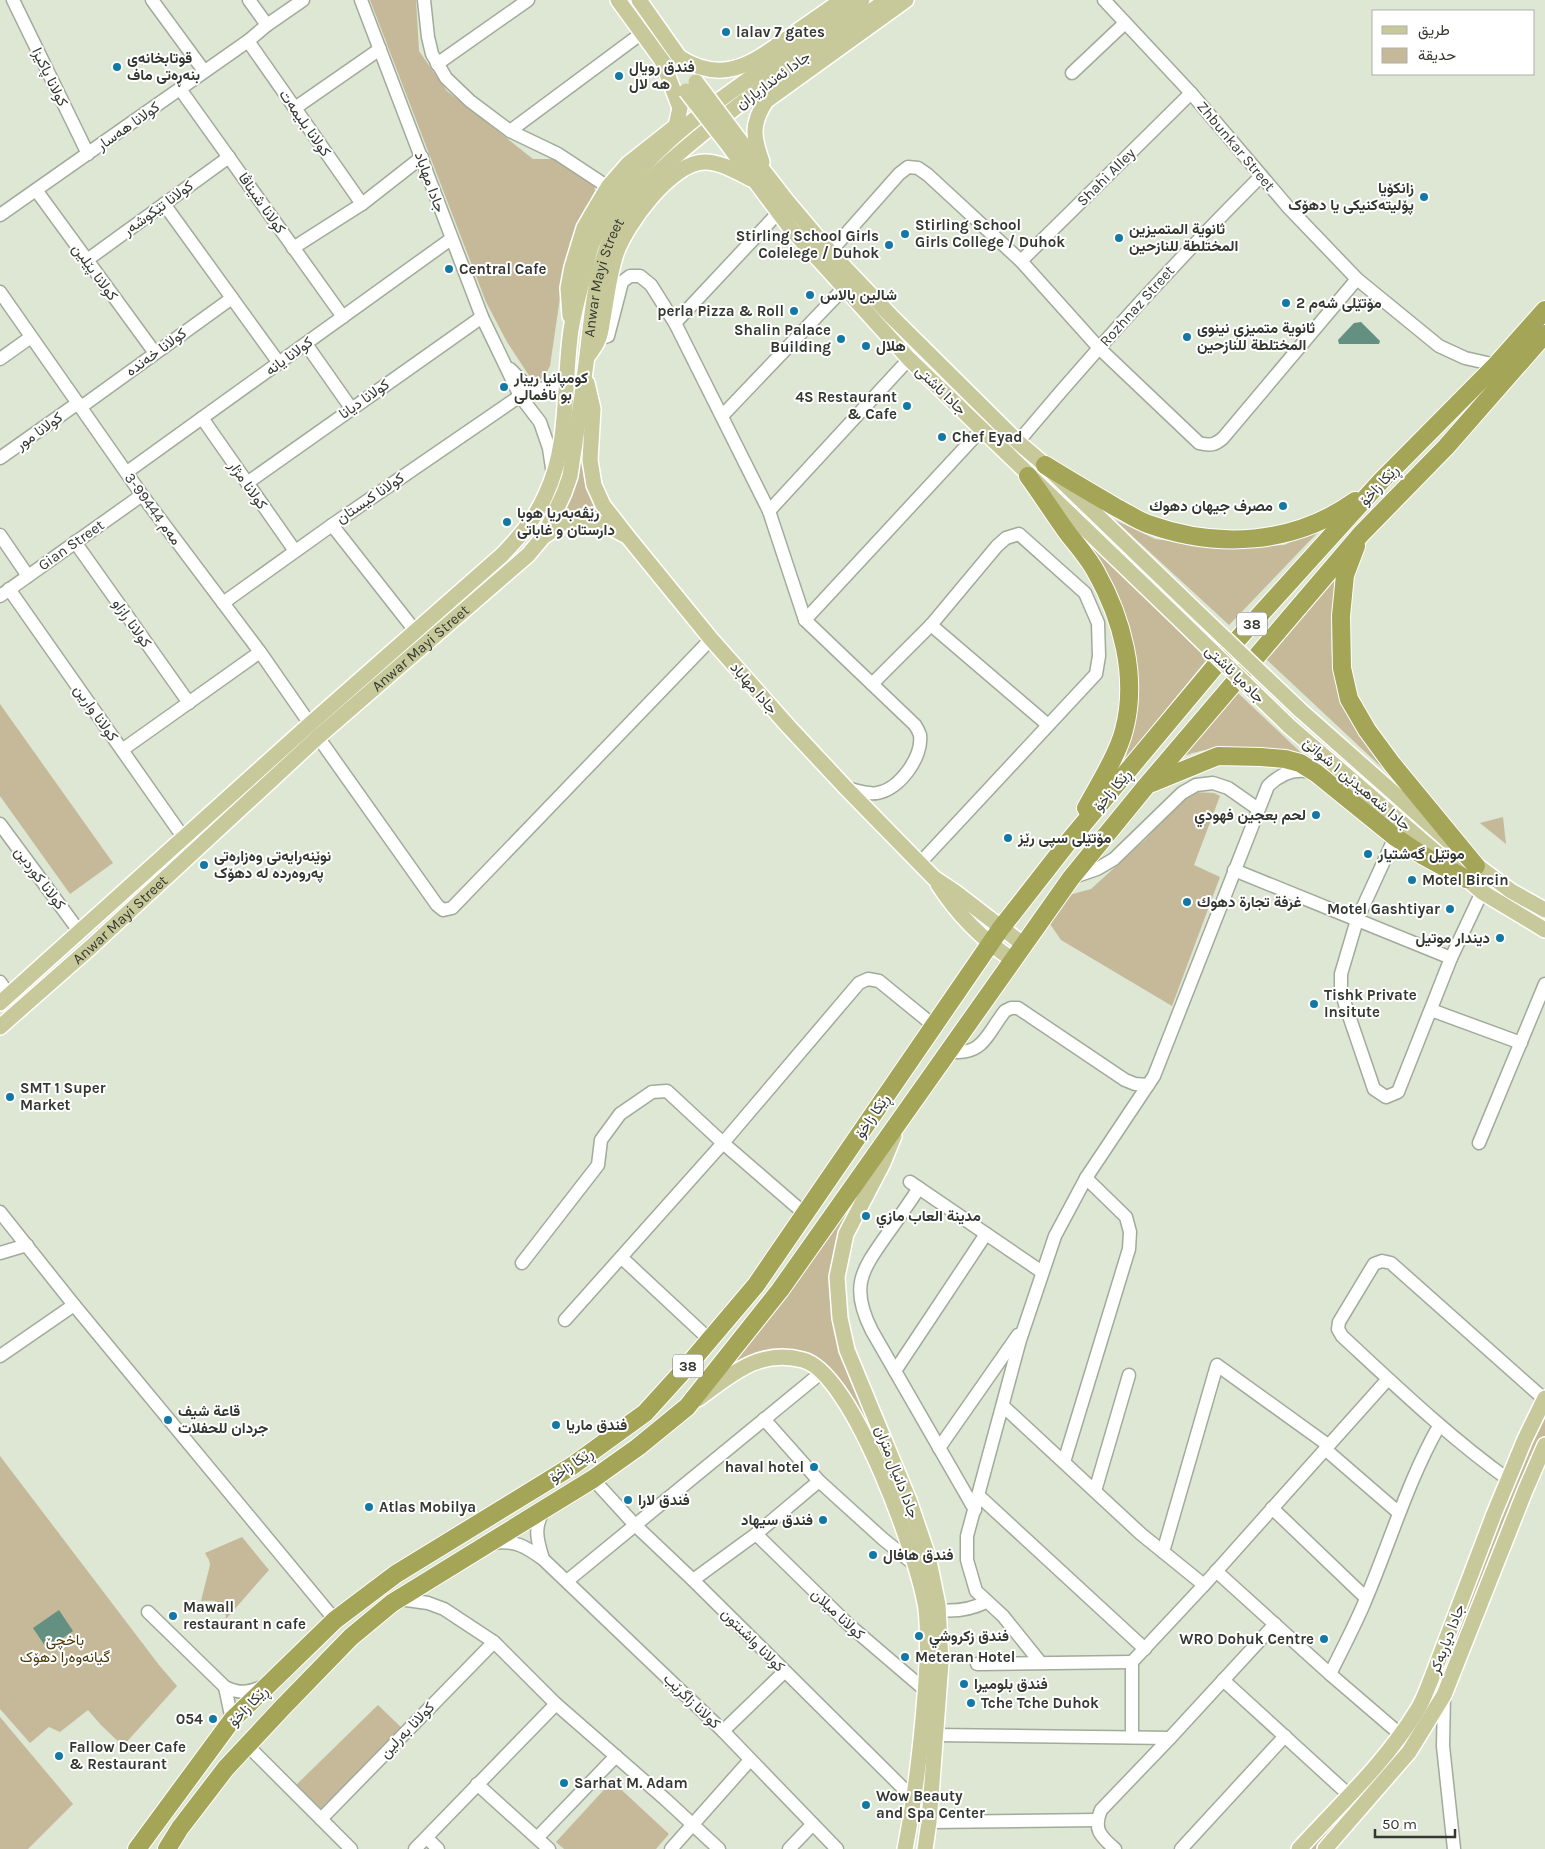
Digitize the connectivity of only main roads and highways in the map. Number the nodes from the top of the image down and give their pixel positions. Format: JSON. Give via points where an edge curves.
{"nodes":[{"id":1,"x":618,"y":0,"type":"edge"},
{"id":2,"x":639,"y":0,"type":"edge"},
{"id":3,"x":842,"y":0,"type":"edge"},
{"id":4,"x":862,"y":0,"type":"edge"},
{"id":5,"x":887,"y":0,"type":"edge"},
{"id":6,"x":906,"y":0,"type":"edge"},
{"id":7,"x":679,"y":57,"type":"junction"},
{"id":8,"x":663,"y":63,"type":"junction"},
{"id":9,"x":691,"y":86,"type":"junction"},
{"id":10,"x":652,"y":156,"type":"joint"},
{"id":11,"x":664,"y":166,"type":"joint"},
{"id":12,"x":760,"y":177,"type":"junction"},
{"id":13,"x":1545,"y":310,"type":"edge"},
{"id":14,"x":572,"y":330,"type":"junction"},
{"id":15,"x":1545,"y":334,"type":"edge"},
{"id":16,"x":586,"y":364,"type":"junction"},
{"id":17,"x":1045,"y":465,"type":"junction"},
{"id":18,"x":1028,"y":476,"type":"junction"},
{"id":19,"x":1381,"y":481,"type":"junction"},
{"id":20,"x":1361,"y":534,"type":"junction"},
{"id":21,"x":544,"y":536,"type":"junction"},
{"id":22,"x":628,"y":537,"type":"junction"},
{"id":23,"x":1193,"y":608,"type":"joint"},
{"id":24,"x":1181,"y":621,"type":"joint"},
{"id":25,"x":1300,"y":710,"type":"joint"},
{"id":26,"x":1289,"y":726,"type":"joint"},
{"id":27,"x":1147,"y":785,"type":"junction"},
{"id":28,"x":1068,"y":841,"type":"junction"},
{"id":29,"x":1471,"y":872,"type":"junction"},
{"id":30,"x":934,"y":878,"type":"junction"},
{"id":31,"x":1545,"y":910,"type":"edge"},
{"id":32,"x":1001,"y":928,"type":"junction"},
{"id":33,"x":1545,"y":930,"type":"edge"},
{"id":34,"x":991,"y":944,"type":"junction"},
{"id":35,"x":1024,"y":945,"type":"junction"},
{"id":36,"x":1013,"y":960,"type":"junction"},
{"id":37,"x":3,"y":998,"type":"edge"},
{"id":38,"x":0,"y":1027,"type":"edge"},
{"id":39,"x":904,"y":1113,"type":"junction"},
{"id":40,"x":1545,"y":1399,"type":"edge"},
{"id":41,"x":687,"y":1407,"type":"junction"},
{"id":42,"x":1545,"y":1445,"type":"edge"},
{"id":43,"x":922,"y":1563,"type":"junction"},
{"id":44,"x":137,"y":1849,"type":"edge"},
{"id":45,"x":167,"y":1849,"type":"edge"},
{"id":46,"x":905,"y":1849,"type":"edge"},
{"id":47,"x":925,"y":1849,"type":"edge"},
{"id":48,"x":1299,"y":1849,"type":"edge"},
{"id":49,"x":1326,"y":1849,"type":"edge"}],
"edges":[{"from":1,"to":8,"type":"main road"},
{"from":2,"to":7,"type":"main road"},
{"from":3,"to":7,"type":"main road","via":[[760,58],[733,70],[703,69]]},
{"from":4,"to":10,"type":"main road","name":"جادا ئەندازیاران","via":[[720,99]]},
{"from":5,"to":11,"type":"main road","name":"جادا ئەندازیاران","via":[[753,93]]},
{"from":6,"to":12,"type":"main road","via":[[766,102],[754,127]]},
{"from":7,"to":9,"type":"main road"},
{"from":8,"to":9,"type":"main road"},
{"from":8,"to":14,"type":"main road","via":[[680,108],[676,126],[628,164],[608,187],[584,228],[568,288]]},
{"from":9,"to":12,"type":"main road","name":"جادا ئاشتی","bridge":true},
{"from":10,"to":14,"type":"main road","name":"Anwar Mayi Street","via":[[616,198],[592,244]]},
{"from":11,"to":16,"type":"main road","name":"Anwar Mayi Street","via":[[637,195],[607,246],[596,284]]},
{"from":12,"to":16,"type":"main road","via":[[713,162],[703,162],[685,168],[660,188],[624,235],[610,277],[599,339]]},
{"from":12,"to":17,"type":"main road","name":"جادا ئاشتی","via":[[892,317]]},
{"from":12,"to":18,"type":"main road","name":"جادا ئاشتی","via":[[778,213],[844,288],[909,359]]},
{"from":13,"to":19,"type":"highway","name":"ڕێکا زاخۆ","number":"38","via":[[1496,365]]},
{"from":14,"to":37,"type":"main road","name":"Anwar Mayi Street","via":[[562,442],[553,477],[528,526],[502,555]]},
{"from":15,"to":20,"type":"highway","name":"ڕێکا زاخۆ","number":"38","via":[[1446,447]]},
{"from":16,"to":21,"type":"main road","name":"Anwar Mayi Street","via":[[570,476]]},
{"from":16,"to":22,"type":"main road","name":"جادا مهاباد","via":[[593,409],[590,460],[594,485],[603,504]]},
{"from":17,"to":19,"type":"highway","via":[[1146,524],[1198,536],[1240,541],[1291,533],[1314,524],[1343,509]]},
{"from":17,"to":23,"type":"main road","name":"جادا ئاشتی"},
{"from":18,"to":24,"type":"main road","name":"جادا ئاشتی"},
{"from":18,"to":28,"type":"highway","via":[[1103,585],[1117,616],[1129,671],[1124,731]]},
{"from":19,"to":28,"type":"highway","name":"ڕێکا زاخۆ","number":"38","via":[[1237,640]]},
{"from":20,"to":27,"type":"highway","name":"ڕێکا زاخۆ","number":"38"},
{"from":20,"to":29,"type":"highway","via":[[1345,575],[1340,616],[1342,668],[1349,700],[1367,730]]},
{"from":21,"to":22,"type":"main road","via":[[565,522],[581,519],[592,520]]},
{"from":21,"to":38,"type":"main road","name":"Anwar Mayi Street","via":[[521,561],[318,737]]},
{"from":22,"to":30,"type":"main road","name":"جادا مهاباد","via":[[711,639],[789,727]]},
{"from":23,"to":25,"type":"main road","name":"جادەیا ئاشتی","bridge":true},
{"from":24,"to":26,"type":"main road","name":"جادەیا ئاشتی","bridge":true},
{"from":25,"to":29,"type":"main road","name":"جادا شەهیدێن ١ شواتێ"},
{"from":26,"to":29,"type":"main road","name":"جادا شەهیدێن ١ شواتێ"},
{"from":27,"to":29,"type":"highway","via":[[1218,756],[1285,759],[1300,763],[1422,855]]},
{"from":27,"to":35,"type":"highway","name":"ڕێکا زاخۆ","number":"38","via":[[1071,878]]},
{"from":28,"to":32,"type":"highway","name":"ڕێکا زاخۆ","number":"38"},
{"from":29,"to":31,"type":"main road","name":"جادا شەهیدێن ١ شواتێ"},
{"from":29,"to":33,"type":"main road","name":"جادا شەهیدێن ١ شواتێ","via":[[1482,892]]},
{"from":30,"to":32,"type":"main road","name":"جادا مهاباد"},
{"from":30,"to":34,"type":"main road","via":[[948,900]]},
{"from":32,"to":34,"type":"highway","name":"ڕێکا زاخۆ","number":"38"},
{"from":32,"to":35,"type":"main road","name":"جادا مهاباد"},
{"from":34,"to":36,"type":"main road"},
{"from":34,"to":44,"type":"highway","name":"ڕێکا زاخۆ","number":"38","via":[[756,1285],[645,1413],[572,1466],[396,1574],[335,1620],[232,1720]]},
{"from":35,"to":36,"type":"highway","name":"ڕێکا زاخۆ","number":"38"},
{"from":36,"to":39,"type":"highway","name":"ڕێکا زاخۆ","number":"38"},
{"from":39,"to":41,"type":"highway","name":"ڕێکا زاخۆ","number":"38","via":[[780,1290]]},
{"from":39,"to":43,"type":"main road","name":"جادا دانيال متران","via":[[883,1163],[846,1234],[837,1277],[840,1318],[847,1350],[909,1500]]},
{"from":40,"to":48,"type":"main road","name":"جادا دیاربه‌كر","via":[[1525,1439],[1417,1710],[1401,1734]]},
{"from":41,"to":43,"type":"main road","name":"جادا دانيال متران","via":[[742,1366],[774,1357],[804,1360],[822,1372],[842,1397],[870,1447]]},
{"from":41,"to":45,"type":"highway","name":"ڕێکا زاخۆ","number":"38","via":[[593,1479],[399,1599],[351,1637],[226,1768]]},
{"from":42,"to":49,"type":"main road","name":"جادا دیاربه‌كر","via":[[1444,1695],[1409,1752]]},
{"from":43,"to":46,"type":"main road","name":"جادا دانيال متران","via":[[927,1660],[915,1800]]},
{"from":43,"to":47,"type":"main road","name":"جادا دانيال متران","via":[[938,1610],[941,1662]]}]}
